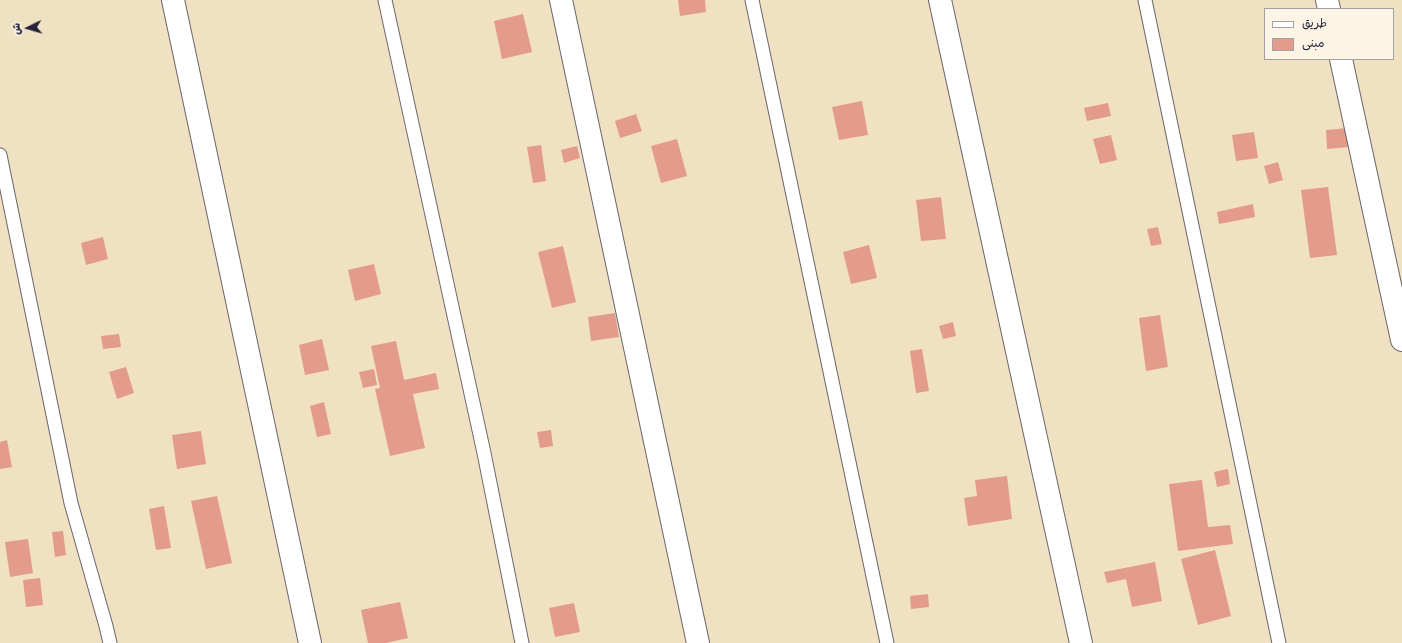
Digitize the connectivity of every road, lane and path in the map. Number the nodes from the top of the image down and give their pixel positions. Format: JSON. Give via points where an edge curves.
{"nodes":[{"id":1,"x":173,"y":0,"type":"edge"},
{"id":2,"x":385,"y":0,"type":"edge"},
{"id":3,"x":561,"y":0,"type":"edge"},
{"id":4,"x":752,"y":0,"type":"edge"},
{"id":5,"x":940,"y":0,"type":"edge"},
{"id":6,"x":1145,"y":0,"type":"edge"},
{"id":7,"x":1341,"y":60,"type":"edge"},
{"id":8,"x":0,"y":156,"type":"edge"},
{"id":9,"x":1402,"y":340,"type":"edge"},
{"id":10,"x":110,"y":643,"type":"edge"},
{"id":11,"x":310,"y":643,"type":"edge"},
{"id":12,"x":522,"y":643,"type":"edge"},
{"id":13,"x":698,"y":643,"type":"edge"},
{"id":14,"x":887,"y":643,"type":"edge"},
{"id":15,"x":1081,"y":643,"type":"edge"},
{"id":16,"x":1279,"y":643,"type":"edge"}],
"edges":[{"from":1,"to":11,"type":"street"},
{"from":2,"to":12,"type":"lane","via":[[484,453]]},
{"from":3,"to":13,"type":"street"},
{"from":4,"to":14,"type":"lane"},
{"from":5,"to":15,"type":"street"},
{"from":6,"to":16,"type":"lane"},
{"from":7,"to":9,"type":"street"},
{"from":8,"to":10,"type":"lane","via":[[71,503]]}]}
